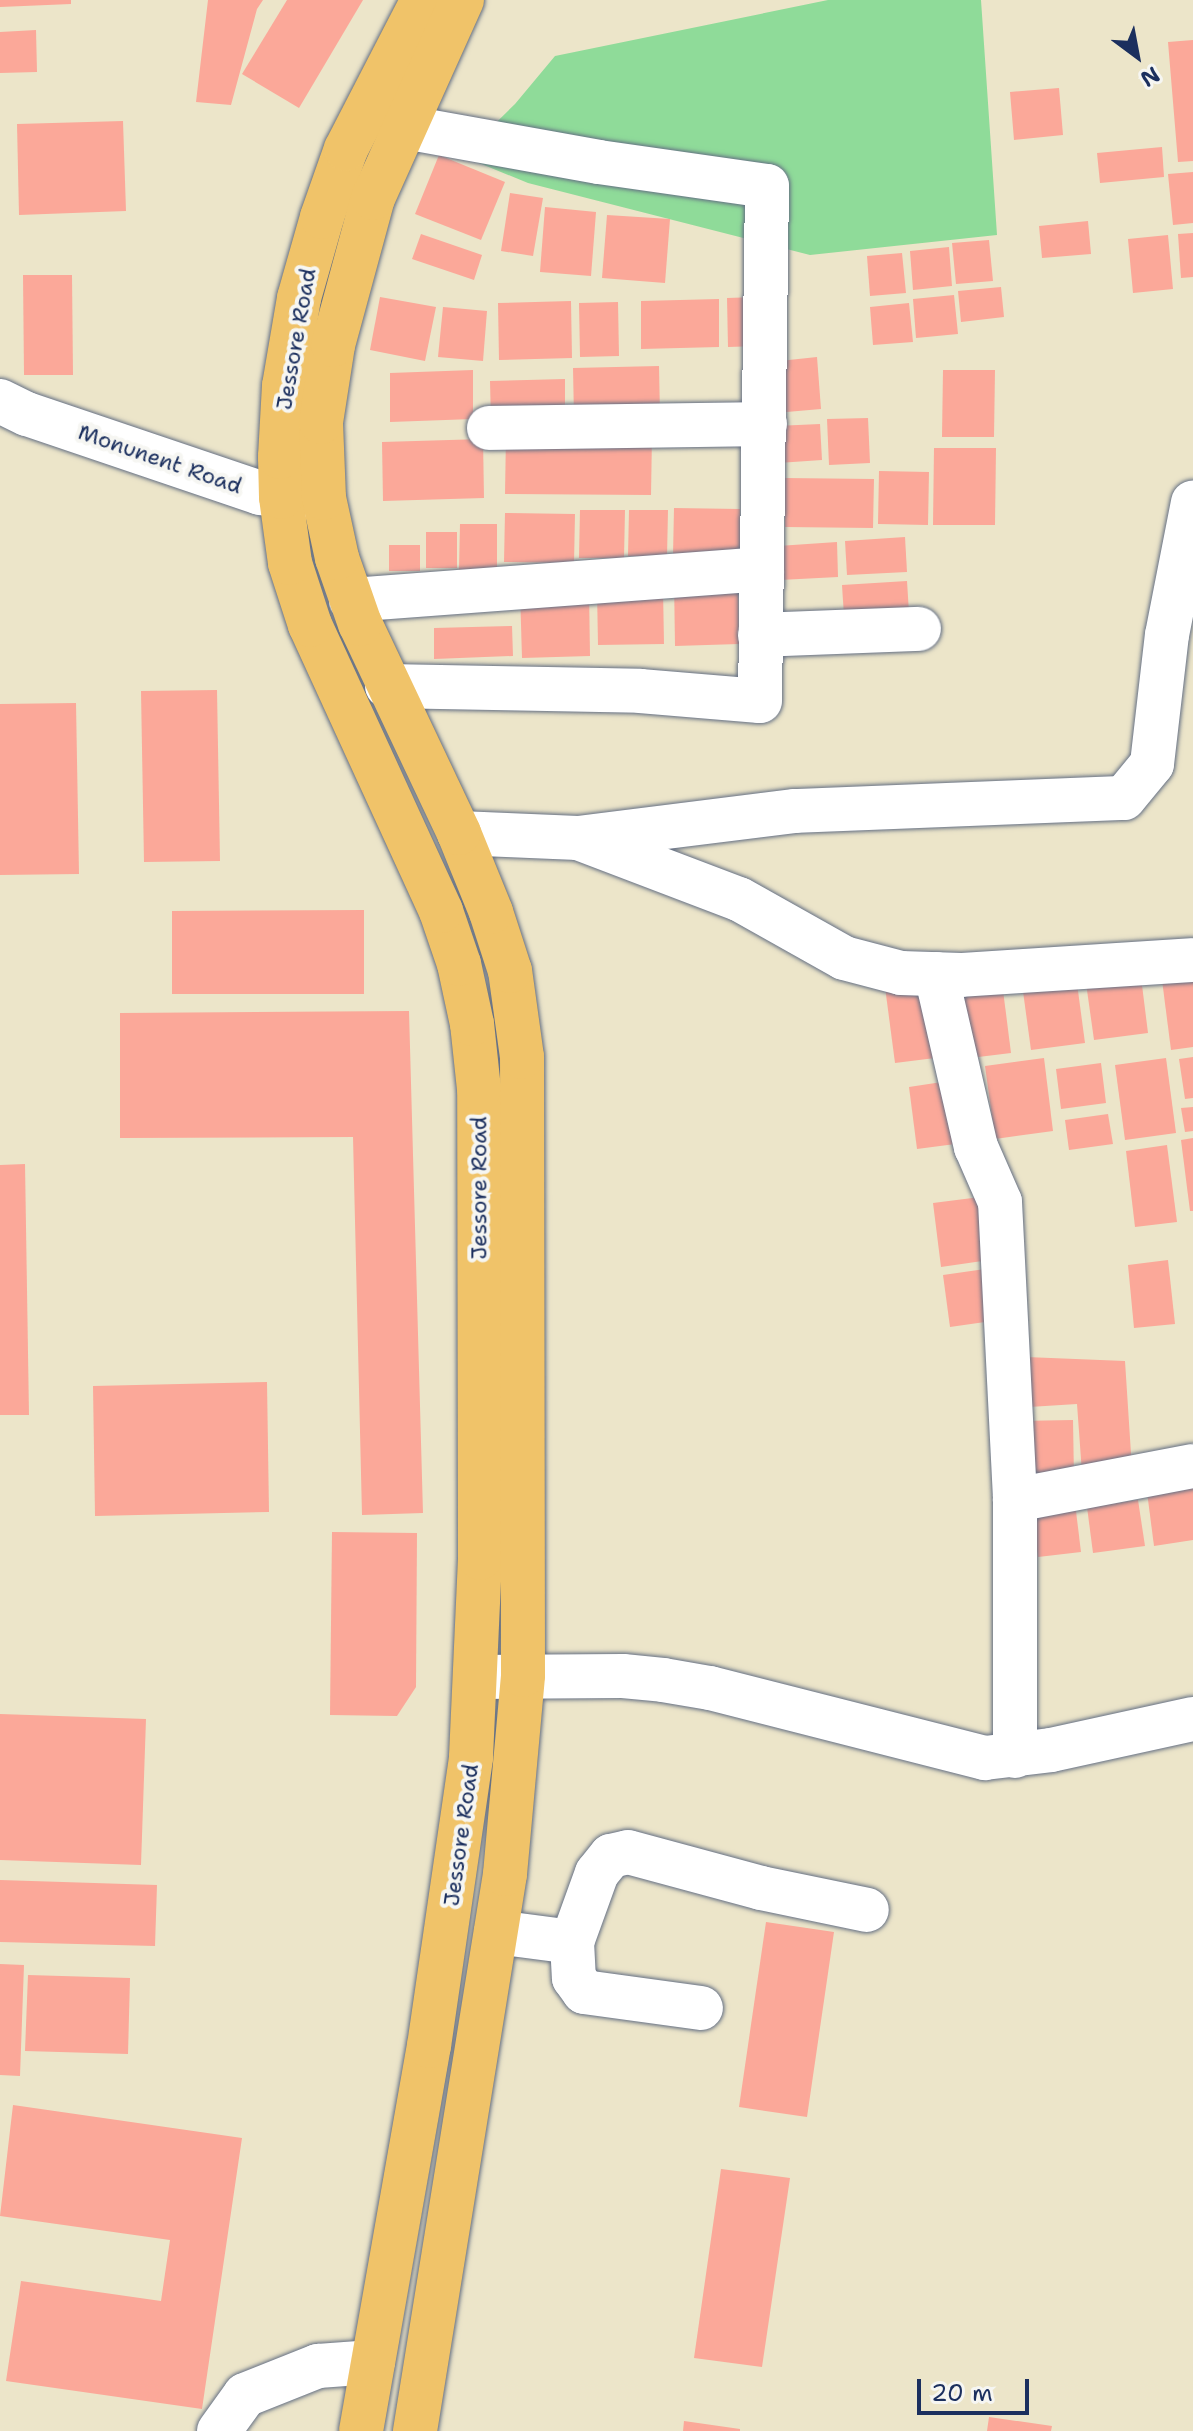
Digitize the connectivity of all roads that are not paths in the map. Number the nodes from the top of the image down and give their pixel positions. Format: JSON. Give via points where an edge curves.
{"nodes":[{"id":1,"x":423,"y":0,"type":"edge"},
{"id":2,"x":462,"y":0,"type":"edge"},
{"id":3,"x":405,"y":127,"type":"junction"},
{"id":4,"x":0,"y":401,"type":"edge"},
{"id":5,"x":765,"y":424,"type":"junction"},
{"id":6,"x":489,"y":428,"type":"dead end"},
{"id":7,"x":281,"y":497,"type":"junction"},
{"id":8,"x":324,"y":498,"type":"junction"},
{"id":9,"x":1193,"y":503,"type":"edge"},
{"id":10,"x":762,"y":569,"type":"junction"},
{"id":11,"x":351,"y":600,"type":"junction"},
{"id":12,"x":919,"y":629,"type":"dead end"},
{"id":13,"x":760,"y":635,"type":"junction"},
{"id":14,"x":387,"y":686,"type":"junction"},
{"id":15,"x":459,"y":833,"type":"junction"},
{"id":16,"x":578,"y":838,"type":"junction"},
{"id":17,"x":1193,"y":960,"type":"edge"},
{"id":18,"x":936,"y":974,"type":"junction"},
{"id":19,"x":1193,"y":1466,"type":"edge"},
{"id":20,"x":1015,"y":1500,"type":"junction"},
{"id":21,"x":523,"y":1675,"type":"junction"},
{"id":22,"x":476,"y":1677,"type":"junction"},
{"id":23,"x":1193,"y":1719,"type":"edge"},
{"id":24,"x":1015,"y":1756,"type":"junction"},
{"id":25,"x":867,"y":1910,"type":"dead end"},
{"id":26,"x":496,"y":1932,"type":"junction"},
{"id":27,"x":572,"y":1942,"type":"junction"},
{"id":28,"x":701,"y":2008,"type":"dead end"},
{"id":29,"x":373,"y":2362,"type":"junction"},
{"id":30,"x":219,"y":2431,"type":"edge"},
{"id":31,"x":361,"y":2431,"type":"edge"},
{"id":32,"x":415,"y":2431,"type":"edge"}],
"edges":[{"from":1,"to":7,"type":"main road","name":"Jessore Road","via":[[346,149],[299,298],[284,386]]},
{"from":2,"to":3,"type":"main road","name":"Jessore Road"},
{"from":3,"to":5,"type":"street","via":[[767,186]]},
{"from":3,"to":8,"type":"main road","name":"Jessore Road","via":[[373,198],[333,345],[321,422]]},
{"from":4,"to":7,"type":"street","name":"Monunent Road"},
{"from":5,"to":6,"type":"street"},
{"from":5,"to":10,"type":"street"},
{"from":7,"to":8,"type":"street","name":"Monunent Road"},
{"from":7,"to":22,"type":"main road","name":"Jessore Road","via":[[290,563],[310,625],[441,911],[472,1024],[479,1089],[480,1206]]},
{"from":8,"to":11,"type":"main road","name":"Jessore Road"},
{"from":9,"to":16,"type":"street","via":[[1167,635],[1152,764],[1124,798],[795,811]]},
{"from":10,"to":11,"type":"street"},
{"from":10,"to":13,"type":"street"},
{"from":11,"to":14,"type":"main road","name":"Jessore Road"},
{"from":12,"to":13,"type":"street"},
{"from":13,"to":14,"type":"street","via":[[760,701],[640,691]]},
{"from":14,"to":15,"type":"main road","name":"Jessore Road"},
{"from":15,"to":16,"type":"street"},
{"from":15,"to":21,"type":"main road","name":"Jessore Road","via":[[510,971],[522,1057]]},
{"from":16,"to":18,"type":"street","via":[[739,899],[844,958],[901,973]]},
{"from":17,"to":18,"type":"street"},
{"from":18,"to":20,"type":"street","via":[[976,1147],[1000,1202]]},
{"from":19,"to":20,"type":"street"},
{"from":20,"to":24,"type":"street"},
{"from":21,"to":22,"type":"street"},
{"from":21,"to":24,"type":"street","via":[[663,1680],[956,1753]]},
{"from":21,"to":26,"type":"main road","name":"Jessore Road"},
{"from":22,"to":29,"type":"main road","name":"Jessore Road","via":[[455,1886]]},
{"from":23,"to":24,"type":"street"},
{"from":25,"to":27,"type":"street","via":[[628,1852],[611,1856],[597,1873]]},
{"from":26,"to":27,"type":"street"},
{"from":26,"to":32,"type":"main road","name":"Jessore Road"},
{"from":27,"to":28,"type":"street","via":[[574,1978],[584,1992]]},
{"from":29,"to":30,"type":"street","via":[[318,2366],[245,2395]]},
{"from":29,"to":31,"type":"main road","name":"Jessore Road"}]}
